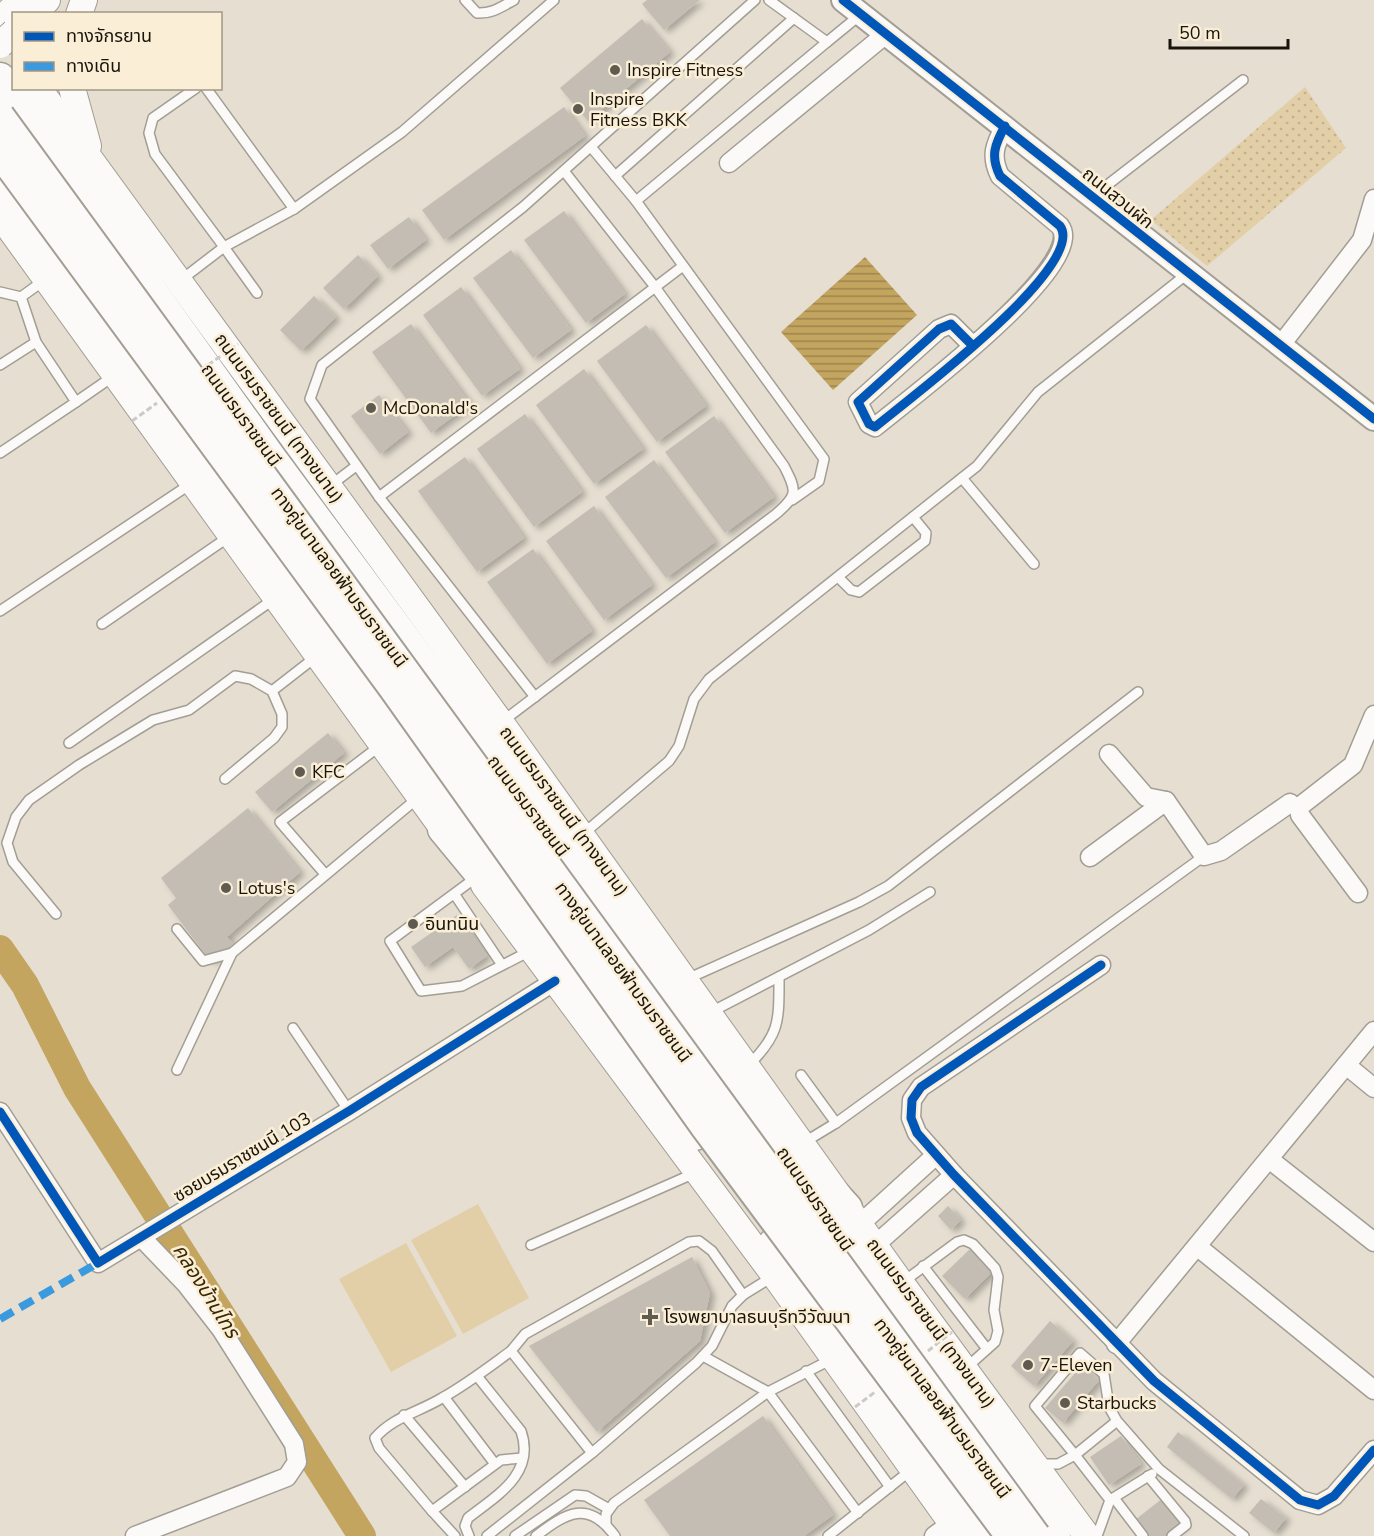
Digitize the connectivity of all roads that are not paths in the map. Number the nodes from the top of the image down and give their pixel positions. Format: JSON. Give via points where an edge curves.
{"nodes":[{"id":1,"x":21,"y":0,"type":"edge"},
{"id":2,"x":47,"y":0,"type":"edge"},
{"id":3,"x":58,"y":0,"type":"edge"},
{"id":4,"x":64,"y":0,"type":"edge"},
{"id":5,"x":465,"y":0,"type":"edge"},
{"id":6,"x":514,"y":0,"type":"edge"},
{"id":7,"x":554,"y":0,"type":"edge"},
{"id":8,"x":755,"y":0,"type":"edge"},
{"id":9,"x":769,"y":0,"type":"edge"},
{"id":10,"x":843,"y":0,"type":"edge"},
{"id":11,"x":35,"y":12,"type":"edge"},
{"id":12,"x":861,"y":14,"type":"junction"},
{"id":13,"x":794,"y":18,"type":"junction"},
{"id":14,"x":0,"y":21,"type":"edge"},
{"id":15,"x":12,"y":34,"type":"edge"},
{"id":16,"x":886,"y":34,"type":"junction"},
{"id":17,"x":0,"y":37,"type":"edge"},
{"id":18,"x":827,"y":42,"type":"junction"},
{"id":19,"x":0,"y":45,"type":"edge"},
{"id":20,"x":12,"y":52,"type":"edge"},
{"id":21,"x":0,"y":78,"type":"edge"},
{"id":22,"x":1243,"y":80,"type":"dead end"},
{"id":23,"x":39,"y":90,"type":"edge"},
{"id":24,"x":72,"y":90,"type":"edge"},
{"id":25,"x":193,"y":90,"type":"edge"},
{"id":26,"x":207,"y":90,"type":"edge"},
{"id":27,"x":0,"y":116,"type":"edge"},
{"id":28,"x":1005,"y":126,"type":"junction"},
{"id":29,"x":591,"y":147,"type":"junction"},
{"id":30,"x":0,"y":153,"type":"edge"},
{"id":31,"x":729,"y":163,"type":"dead end"},
{"id":32,"x":96,"y":169,"type":"junction"},
{"id":33,"x":564,"y":171,"type":"junction"},
{"id":34,"x":615,"y":176,"type":"junction"},
{"id":35,"x":0,"y":182,"type":"edge"},
{"id":36,"x":1091,"y":198,"type":"junction"},
{"id":37,"x":1374,"y":200,"type":"edge"},
{"id":38,"x":636,"y":201,"type":"junction"},
{"id":39,"x":294,"y":209,"type":"junction"},
{"id":40,"x":0,"y":215,"type":"edge"},
{"id":41,"x":0,"y":245,"type":"edge"},
{"id":42,"x":224,"y":247,"type":"junction"},
{"id":43,"x":684,"y":266,"type":"junction"},
{"id":44,"x":43,"y":274,"type":"junction"},
{"id":45,"x":1187,"y":274,"type":"junction"},
{"id":46,"x":179,"y":281,"type":"junction"},
{"id":47,"x":655,"y":287,"type":"junction"},
{"id":48,"x":0,"y":292,"type":"edge"},
{"id":49,"x":257,"y":293,"type":"dead end"},
{"id":50,"x":21,"y":297,"type":"junction"},
{"id":51,"x":36,"y":342,"type":"junction"},
{"id":52,"x":973,"y":346,"type":"junction"},
{"id":53,"x":1280,"y":346,"type":"junction"},
{"id":54,"x":0,"y":365,"type":"edge"},
{"id":55,"x":117,"y":374,"type":"junction"},
{"id":56,"x":76,"y":402,"type":"junction"},
{"id":57,"x":1374,"y":419,"type":"edge"},
{"id":58,"x":0,"y":453,"type":"edge"},
{"id":59,"x":356,"y":466,"type":"junction"},
{"id":60,"x":962,"y":478,"type":"junction"},
{"id":61,"x":194,"y":481,"type":"junction"},
{"id":62,"x":329,"y":486,"type":"junction"},
{"id":63,"x":380,"y":497,"type":"junction"},
{"id":64,"x":792,"y":500,"type":"junction"},
{"id":65,"x":913,"y":517,"type":"junction"},
{"id":66,"x":232,"y":535,"type":"junction"},
{"id":67,"x":1034,"y":564,"type":"dead end"},
{"id":68,"x":838,"y":577,"type":"junction"},
{"id":69,"x":276,"y":598,"type":"junction"},
{"id":70,"x":0,"y":611,"type":"edge"},
{"id":71,"x":102,"y":624,"type":"dead end"},
{"id":72,"x":317,"y":656,"type":"junction"},
{"id":73,"x":272,"y":692,"type":"junction"},
{"id":74,"x":1138,"y":692,"type":"dead end"},
{"id":75,"x":535,"y":698,"type":"junction"},
{"id":76,"x":1374,"y":715,"type":"edge"},
{"id":77,"x":501,"y":723,"type":"junction"},
{"id":78,"x":69,"y":743,"type":"dead end"},
{"id":79,"x":381,"y":745,"type":"junction"},
{"id":80,"x":1109,"y":754,"type":"dead end"},
{"id":81,"x":225,"y":779,"type":"dead end"},
{"id":82,"x":419,"y":798,"type":"junction"},
{"id":83,"x":1166,"y":801,"type":"junction"},
{"id":84,"x":1290,"y":803,"type":"dead end"},
{"id":85,"x":443,"y":829,"type":"junction"},
{"id":86,"x":581,"y":835,"type":"junction"},
{"id":87,"x":1204,"y":856,"type":"junction"},
{"id":88,"x":1090,"y":857,"type":"dead end"},
{"id":89,"x":325,"y":874,"type":"junction"},
{"id":90,"x":478,"y":876,"type":"junction"},
{"id":91,"x":930,"y":892,"type":"dead end"},
{"id":92,"x":1358,"y":893,"type":"dead end"},
{"id":93,"x":455,"y":895,"type":"junction"},
{"id":94,"x":56,"y":914,"type":"dead end"},
{"id":95,"x":177,"y":929,"type":"dead end"},
{"id":96,"x":532,"y":950,"type":"junction"},
{"id":97,"x":232,"y":953,"type":"junction"},
{"id":98,"x":502,"y":965,"type":"junction"},
{"id":99,"x":1101,"y":965,"type":"dead end"},
{"id":100,"x":779,"y":977,"type":"junction"},
{"id":101,"x":685,"y":980,"type":"junction"},
{"id":102,"x":555,"y":981,"type":"junction"},
{"id":103,"x":708,"y":1013,"type":"junction"},
{"id":104,"x":293,"y":1028,"type":"dead end"},
{"id":105,"x":1374,"y":1031,"type":"edge"},
{"id":106,"x":1346,"y":1065,"type":"junction"},
{"id":107,"x":177,"y":1070,"type":"dead end"},
{"id":108,"x":801,"y":1075,"type":"dead end"},
{"id":109,"x":742,"y":1077,"type":"junction"},
{"id":110,"x":1374,"y":1088,"type":"edge"},
{"id":111,"x":349,"y":1111,"type":"junction"},
{"id":112,"x":0,"y":1112,"type":"edge"},
{"id":113,"x":836,"y":1123,"type":"junction"},
{"id":114,"x":694,"y":1135,"type":"junction"},
{"id":115,"x":803,"y":1143,"type":"junction"},
{"id":116,"x":936,"y":1155,"type":"junction"},
{"id":117,"x":1269,"y":1159,"type":"junction"},
{"id":118,"x":698,"y":1172,"type":"junction"},
{"id":119,"x":954,"y":1175,"type":"junction"},
{"id":120,"x":853,"y":1216,"type":"junction"},
{"id":121,"x":145,"y":1236,"type":"junction"},
{"id":122,"x":1374,"y":1242,"type":"edge"},
{"id":123,"x":531,"y":1245,"type":"dead end"},
{"id":124,"x":874,"y":1246,"type":"junction"},
{"id":125,"x":1198,"y":1247,"type":"junction"},
{"id":126,"x":923,"y":1266,"type":"junction"},
{"id":127,"x":775,"y":1276,"type":"junction"},
{"id":128,"x":901,"y":1283,"type":"junction"},
{"id":129,"x":743,"y":1295,"type":"junction"},
{"id":130,"x":1116,"y":1344,"type":"junction"},
{"id":131,"x":987,"y":1349,"type":"junction"},
{"id":132,"x":511,"y":1351,"type":"junction"},
{"id":133,"x":702,"y":1356,"type":"junction"},
{"id":134,"x":835,"y":1358,"type":"junction"},
{"id":135,"x":964,"y":1369,"type":"junction"},
{"id":136,"x":806,"y":1371,"type":"junction"},
{"id":137,"x":477,"y":1376,"type":"junction"},
{"id":138,"x":1374,"y":1390,"type":"edge"},
{"id":139,"x":768,"y":1392,"type":"junction"},
{"id":140,"x":444,"y":1397,"type":"junction"},
{"id":141,"x":404,"y":1415,"type":"junction"},
{"id":142,"x":1117,"y":1421,"type":"junction"},
{"id":143,"x":1374,"y":1450,"type":"edge"},
{"id":144,"x":592,"y":1454,"type":"junction"},
{"id":145,"x":1075,"y":1455,"type":"junction"},
{"id":146,"x":522,"y":1458,"type":"junction"},
{"id":147,"x":495,"y":1464,"type":"junction"},
{"id":148,"x":1035,"y":1464,"type":"junction"},
{"id":149,"x":913,"y":1468,"type":"junction"},
{"id":150,"x":1159,"y":1469,"type":"junction"},
{"id":151,"x":1148,"y":1476,"type":"junction"},
{"id":152,"x":465,"y":1487,"type":"junction"},
{"id":153,"x":890,"y":1487,"type":"junction"},
{"id":154,"x":1112,"y":1499,"type":"junction"},
{"id":155,"x":609,"y":1509,"type":"junction"},
{"id":156,"x":432,"y":1511,"type":"junction"},
{"id":157,"x":858,"y":1513,"type":"junction"},
{"id":158,"x":606,"y":1524,"type":"junction"},
{"id":159,"x":949,"y":1532,"type":"edge"},
{"id":160,"x":135,"y":1536,"type":"edge"},
{"id":161,"x":455,"y":1536,"type":"edge"},
{"id":162,"x":469,"y":1536,"type":"edge"},
{"id":163,"x":487,"y":1536,"type":"edge"},
{"id":164,"x":515,"y":1536,"type":"edge"},
{"id":165,"x":536,"y":1536,"type":"edge"},
{"id":166,"x":615,"y":1536,"type":"edge"},
{"id":167,"x":828,"y":1536,"type":"edge"},
{"id":168,"x":989,"y":1536,"type":"edge"},
{"id":169,"x":1010,"y":1536,"type":"edge"},
{"id":170,"x":1036,"y":1536,"type":"edge"},
{"id":171,"x":1055,"y":1536,"type":"edge"},
{"id":172,"x":1087,"y":1536,"type":"edge"},
{"id":173,"x":1097,"y":1536,"type":"edge"},
{"id":174,"x":1143,"y":1536,"type":"edge"},
{"id":175,"x":1172,"y":1536,"type":"edge"},
{"id":176,"x":1244,"y":1536,"type":"edge"}],
"edges":[{"from":1,"to":14,"type":"main road"},
{"from":2,"to":11,"type":"main road"},
{"from":3,"to":4,"type":"main road"},
{"from":5,"to":6,"type":"lane","via":[[483,14]]},
{"from":7,"to":39,"type":"lane","via":[[402,132]]},
{"from":8,"to":29,"type":"lane"},
{"from":9,"to":13,"type":"lane"},
{"from":10,"to":12,"type":"street","name":"ถนนสวนผัก"},
{"from":12,"to":16,"type":"street","name":"ถนนสวนผัก"},
{"from":12,"to":18,"type":"lane"},
{"from":13,"to":18,"type":"lane"},
{"from":13,"to":34,"type":"lane"},
{"from":15,"to":19,"type":"main road","bridge":true},
{"from":16,"to":28,"type":"street","name":"ถนนสวนผัก"},
{"from":16,"to":31,"type":"street"},
{"from":17,"to":20,"type":"main road"},
{"from":18,"to":38,"type":"lane"},
{"from":21,"to":109,"type":"highway","name":"ถนนบรมราชชนนี","via":[[272,458]]},
{"from":22,"to":36,"type":"lane"},
{"from":23,"to":32,"type":"main road","name":"ถนนบรมราชชนนี (ทางขนาน)"},
{"from":24,"to":32,"type":"main road"},
{"from":25,"to":42,"type":"lane","via":[[153,118],[149,133],[155,154]]},
{"from":26,"to":39,"type":"lane"},
{"from":27,"to":170,"type":"main road","name":"ทางคู่ขนานลอยฟ้าบรมราชชนนี","bridge":true},
{"from":28,"to":36,"type":"street","name":"ถนนสวนผัก"},
{"from":28,"to":52,"type":"street","via":[[995,145],[995,165],[1000,176],[1060,226],[1065,233],[1064,242],[1040,281]]},
{"from":29,"to":33,"type":"lane"},
{"from":29,"to":34,"type":"lane"},
{"from":30,"to":169,"type":"main road","name":"ทางคู่ขนานลอยฟ้าบรมราชชนนี","bridge":true,"via":[[393,688],[705,1127]]},
{"from":32,"to":46,"type":"main road","name":"ถนนบรมราชชนนี (ทางขนาน)"},
{"from":33,"to":47,"type":"lane"},
{"from":33,"to":59,"type":"lane","via":[[322,365],[310,399]]},
{"from":34,"to":38,"type":"lane"},
{"from":35,"to":114,"type":"highway"},
{"from":36,"to":45,"type":"street","name":"ถนนสวนผัก"},
{"from":37,"to":53,"type":"street","via":[[1362,240]]},
{"from":38,"to":43,"type":"lane"},
{"from":39,"to":42,"type":"lane"},
{"from":40,"to":44,"type":"main road"},
{"from":41,"to":44,"type":"main road"},
{"from":42,"to":46,"type":"lane"},
{"from":42,"to":49,"type":"lane"},
{"from":43,"to":47,"type":"lane"},
{"from":43,"to":64,"type":"lane","via":[[824,459],[819,481]]},
{"from":44,"to":50,"type":"lane"},
{"from":44,"to":55,"type":"main road"},
{"from":45,"to":53,"type":"street","name":"ถนนสวนผัก"},
{"from":45,"to":60,"type":"lane","via":[[1038,392]]},
{"from":46,"to":62,"type":"main road","name":"ถนนบรมราชชนนี (ทางขนาน)"},
{"from":47,"to":63,"type":"lane"},
{"from":47,"to":64,"type":"lane","via":[[784,466],[795,487]]},
{"from":48,"to":50,"type":"lane"},
{"from":50,"to":51,"type":"lane"},
{"from":51,"to":54,"type":"lane"},
{"from":51,"to":56,"type":"lane"},
{"from":52,"to":52,"type":"street","via":[[875,427],[869,424],[858,402],[939,329],[951,324]]},
{"from":53,"to":57,"type":"street","name":"ถนนสวนผัก"},
{"from":55,"to":56,"type":"lane"},
{"from":55,"to":61,"type":"main road"},
{"from":56,"to":58,"type":"lane"},
{"from":59,"to":62,"type":"lane"},
{"from":59,"to":63,"type":"lane"},
{"from":60,"to":65,"type":"lane"},
{"from":60,"to":67,"type":"lane"},
{"from":61,"to":66,"type":"main road"},
{"from":61,"to":70,"type":"lane"},
{"from":62,"to":77,"type":"main road","name":"ถนนบรมราชชนนี (ทางขนาน)"},
{"from":63,"to":75,"type":"lane"},
{"from":64,"to":75,"type":"lane"},
{"from":65,"to":68,"type":"lane"},
{"from":65,"to":68,"type":"lane","via":[[926,533],[925,541],[859,592],[851,590]]},
{"from":66,"to":69,"type":"main road"},
{"from":66,"to":71,"type":"lane"},
{"from":68,"to":86,"type":"lane","via":[[709,679],[694,699],[679,746],[669,762]]},
{"from":69,"to":72,"type":"main road"},
{"from":69,"to":78,"type":"lane"},
{"from":72,"to":73,"type":"lane"},
{"from":72,"to":79,"type":"main road"},
{"from":73,"to":81,"type":"lane","via":[[282,714],[282,727]]},
{"from":73,"to":94,"type":"lane","via":[[251,679],[235,676],[189,710],[153,720],[29,800],[16,817],[7,843],[13,862]]},
{"from":74,"to":101,"type":"lane","via":[[888,886]]},
{"from":75,"to":77,"type":"lane"},
{"from":76,"to":92,"type":"street","via":[[1353,765],[1299,807],[1300,815]]},
{"from":77,"to":86,"type":"main road","name":"ถนนบรมราชชนนี (ทางขนาน)"},
{"from":79,"to":82,"type":"main road"},
{"from":79,"to":89,"type":"lane","via":[[280,822]]},
{"from":80,"to":83,"type":"street","via":[[1146,797]]},
{"from":82,"to":85,"type":"main road"},
{"from":82,"to":89,"type":"lane"},
{"from":83,"to":87,"type":"street"},
{"from":83,"to":88,"type":"street"},
{"from":84,"to":87,"type":"street","via":[[1221,851]]},
{"from":85,"to":90,"type":"main road"},
{"from":85,"to":114,"type":"highway"},
{"from":86,"to":101,"type":"main road","name":"ถนนบรมราชชนนี (ทางขนาน)"},
{"from":87,"to":113,"type":"lane"},
{"from":89,"to":97,"type":"lane"},
{"from":90,"to":93,"type":"lane"},
{"from":90,"to":96,"type":"main road"},
{"from":91,"to":100,"type":"lane","via":[[869,930]]},
{"from":93,"to":98,"type":"lane"},
{"from":93,"to":98,"type":"lane","via":[[390,941],[422,991],[462,986]]},
{"from":95,"to":97,"type":"lane","via":[[203,961]]},
{"from":96,"to":98,"type":"lane"},
{"from":96,"to":102,"type":"main road"},
{"from":97,"to":107,"type":"lane"},
{"from":99,"to":116,"type":"street","via":[[921,1086],[912,1100],[910,1118]]},
{"from":100,"to":103,"type":"lane"},
{"from":100,"to":109,"type":"lane","via":[[775,1033]]},
{"from":101,"to":103,"type":"main road","name":"ถนนบรมราชชนนี (ทางขนาน)"},
{"from":102,"to":111,"type":"street","name":"ซอยบรมราชชนนี 103"},
{"from":102,"to":118,"type":"main road"},
{"from":103,"to":109,"type":"main road","name":"ถนนบรมราชชนนี (ทางขนาน)"},
{"from":104,"to":111,"type":"lane"},
{"from":105,"to":106,"type":"street"},
{"from":106,"to":110,"type":"street"},
{"from":106,"to":117,"type":"street"},
{"from":108,"to":113,"type":"lane"},
{"from":109,"to":115,"type":"main road","name":"ถนนบรมราชชนนี (ทางขนาน)"},
{"from":109,"to":120,"type":"highway"},
{"from":109,"to":171,"type":"highway","name":"ถนนบรมราชชนนี","via":[[866,1275]]},
{"from":111,"to":121,"type":"street","name":"ซอยบรมราชชนนี 103"},
{"from":112,"to":121,"type":"street","name":"ซอยบรมราชชนนี 103","via":[[98,1263]]},
{"from":113,"to":115,"type":"lane"},
{"from":114,"to":168,"type":"highway"},
{"from":115,"to":120,"type":"main road","name":"ถนนบรมราชชนนี (ทางขนาน)"},
{"from":116,"to":119,"type":"street"},
{"from":116,"to":120,"type":"street"},
{"from":117,"to":122,"type":"street"},
{"from":117,"to":125,"type":"street"},
{"from":118,"to":123,"type":"lane"},
{"from":118,"to":127,"type":"main road"},
{"from":119,"to":124,"type":"street"},
{"from":119,"to":130,"type":"street"},
{"from":120,"to":124,"type":"main road","name":"ถนนบรมราชชนนี (ทางขนาน)"},
{"from":121,"to":160,"type":"street","via":[[221,1329],[294,1444],[297,1462],[287,1477]]},
{"from":124,"to":128,"type":"main road","name":"ถนนบรมราชชนนี (ทางขนาน)"},
{"from":125,"to":130,"type":"street"},
{"from":125,"to":138,"type":"street"},
{"from":126,"to":128,"type":"lane"},
{"from":126,"to":131,"type":"lane"},
{"from":126,"to":131,"type":"lane","via":[[964,1240],[973,1244],[995,1268],[998,1277],[994,1310],[999,1331]]},
{"from":127,"to":129,"type":"lane"},
{"from":127,"to":134,"type":"main road"},
{"from":128,"to":135,"type":"main road","name":"ถนนบรมราชชนนี (ทางขนาน)"},
{"from":129,"to":132,"type":"lane","via":[[712,1251],[699,1241],[689,1242],[525,1334]]},
{"from":129,"to":133,"type":"lane","via":[[725,1316],[712,1346]]},
{"from":130,"to":143,"type":"street","via":[[1172,1397],[1300,1500],[1318,1504],[1334,1496]]},
{"from":131,"to":135,"type":"lane"},
{"from":132,"to":137,"type":"lane"},
{"from":132,"to":144,"type":"lane"},
{"from":133,"to":139,"type":"lane"},
{"from":133,"to":144,"type":"lane"},
{"from":134,"to":136,"type":"lane"},
{"from":134,"to":149,"type":"main road"},
{"from":135,"to":148,"type":"main road","name":"ถนนบรมราชชนนี (ทางขนาน)"},
{"from":136,"to":139,"type":"lane"},
{"from":136,"to":153,"type":"lane"},
{"from":137,"to":140,"type":"lane"},
{"from":137,"to":146,"type":"lane","via":[[521,1431]]},
{"from":139,"to":155,"type":"lane"},
{"from":139,"to":157,"type":"lane"},
{"from":140,"to":141,"type":"lane"},
{"from":140,"to":147,"type":"lane"},
{"from":141,"to":152,"type":"lane"},
{"from":141,"to":156,"type":"lane","via":[[375,1438],[379,1448]]},
{"from":142,"to":145,"type":"lane"},
{"from":142,"to":145,"type":"lane","via":[[1109,1407],[1104,1374],[1080,1353],[1035,1406]]},
{"from":142,"to":150,"type":"lane"},
{"from":144,"to":163,"type":"lane"},
{"from":145,"to":148,"type":"lane","via":[[1058,1464]]},
{"from":145,"to":154,"type":"lane"},
{"from":146,"to":147,"type":"lane"},
{"from":146,"to":162,"type":"lane","via":[[517,1478],[468,1518],[465,1526]]},
{"from":147,"to":152,"type":"lane"},
{"from":148,"to":172,"type":"main road","name":"ถนนบรมราชชนนี (ทางขนาน)"},
{"from":149,"to":153,"type":"lane"},
{"from":149,"to":159,"type":"main road"},
{"from":150,"to":151,"type":"lane"},
{"from":150,"to":176,"type":"lane"},
{"from":151,"to":154,"type":"lane"},
{"from":151,"to":175,"type":"lane","via":[[1186,1525]]},
{"from":152,"to":156,"type":"lane"},
{"from":153,"to":157,"type":"lane"},
{"from":154,"to":173,"type":"lane"},
{"from":154,"to":174,"type":"lane"},
{"from":155,"to":158,"type":"lane"},
{"from":155,"to":164,"type":"lane","via":[[575,1495]]},
{"from":156,"to":161,"type":"lane"},
{"from":157,"to":167,"type":"lane"},
{"from":158,"to":165,"type":"lane","via":[[583,1511],[571,1513]]},
{"from":158,"to":166,"type":"lane"}]}
